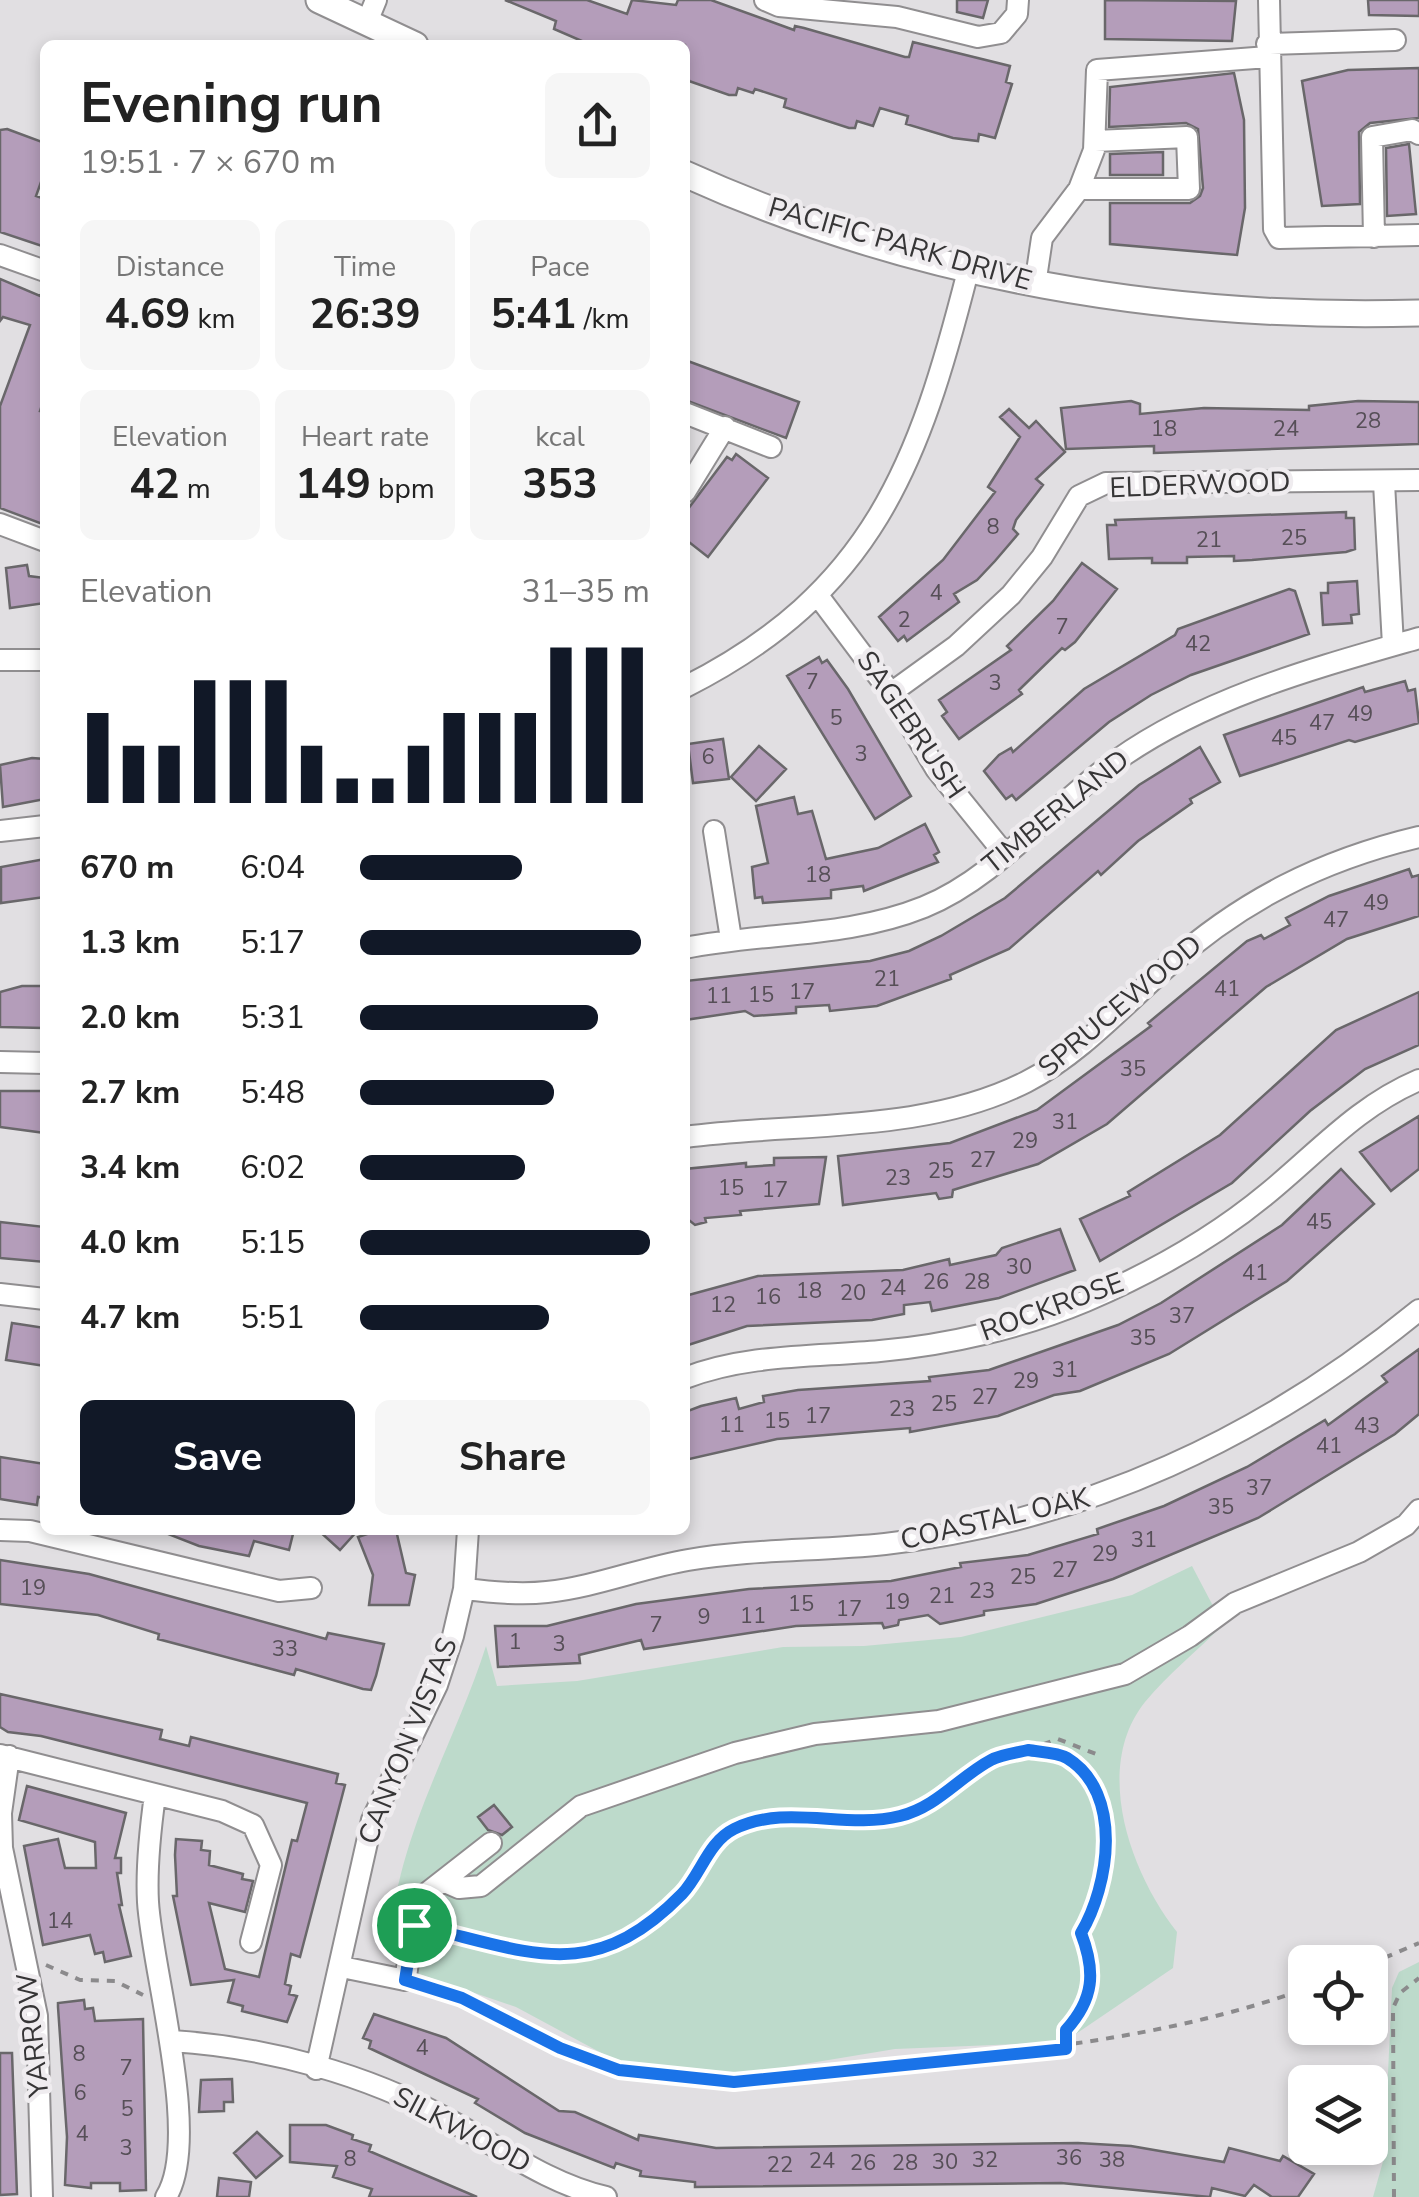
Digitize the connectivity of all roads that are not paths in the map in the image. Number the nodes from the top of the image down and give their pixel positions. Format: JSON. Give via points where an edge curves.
{"nodes":[{"id":1,"x":319,"y":0,"type":"edge"},
{"id":2,"x":765,"y":0,"type":"edge"},
{"id":3,"x":1018,"y":0,"type":"edge"},
{"id":4,"x":1269,"y":0,"type":"edge"},
{"id":5,"x":371,"y":11,"type":"edge"},
{"id":6,"x":409,"y":40,"type":"edge"},
{"id":7,"x":1395,"y":40,"type":"dead end"},
{"id":8,"x":1268,"y":51,"type":"junction"},
{"id":9,"x":1419,"y":134,"type":"edge"},
{"id":10,"x":1094,"y":142,"type":"junction"},
{"id":11,"x":690,"y":176,"type":"edge"},
{"id":12,"x":1079,"y":189,"type":"junction"},
{"id":13,"x":1419,"y":235,"type":"edge"},
{"id":14,"x":1374,"y":237,"type":"junction"},
{"id":15,"x":0,"y":255,"type":"edge"},
{"id":16,"x":40,"y":269,"type":"edge"},
{"id":17,"x":968,"y":270,"type":"junction"},
{"id":18,"x":1035,"y":285,"type":"junction"},
{"id":19,"x":1419,"y":313,"type":"edge"},
{"id":20,"x":690,"y":415,"type":"edge"},
{"id":21,"x":725,"y":427,"type":"junction"},
{"id":22,"x":771,"y":448,"type":"dead end"},
{"id":23,"x":1419,"y":480,"type":"edge"},
{"id":24,"x":1384,"y":483,"type":"junction"},
{"id":25,"x":690,"y":484,"type":"edge"},
{"id":26,"x":1,"y":527,"type":"edge"},
{"id":27,"x":40,"y":539,"type":"edge"},
{"id":28,"x":819,"y":597,"type":"junction"},
{"id":29,"x":1419,"y":638,"type":"edge"},
{"id":30,"x":1393,"y":646,"type":"junction"},
{"id":31,"x":0,"y":660,"type":"edge"},
{"id":32,"x":40,"y":660,"type":"edge"},
{"id":33,"x":690,"y":684,"type":"edge"},
{"id":34,"x":891,"y":693,"type":"junction"},
{"id":35,"x":40,"y":827,"type":"edge"},
{"id":36,"x":714,"y":831,"type":"dead end"},
{"id":37,"x":0,"y":832,"type":"edge"},
{"id":38,"x":1419,"y":837,"type":"edge"},
{"id":39,"x":1004,"y":852,"type":"junction"},
{"id":40,"x":731,"y":939,"type":"junction"},
{"id":41,"x":690,"y":947,"type":"edge"},
{"id":42,"x":0,"y":1062,"type":"edge"},
{"id":43,"x":40,"y":1064,"type":"edge"},
{"id":44,"x":1419,"y":1080,"type":"edge"},
{"id":45,"x":690,"y":1137,"type":"edge"},
{"id":46,"x":0,"y":1294,"type":"edge"},
{"id":47,"x":40,"y":1298,"type":"edge"},
{"id":48,"x":1419,"y":1310,"type":"edge"},
{"id":49,"x":690,"y":1377,"type":"edge"},
{"id":50,"x":1419,"y":1510,"type":"edge"},
{"id":51,"x":0,"y":1530,"type":"edge"},
{"id":52,"x":40,"y":1534,"type":"edge"},
{"id":53,"x":43,"y":1535,"type":"edge"},
{"id":54,"x":468,"y":1535,"type":"edge"},
{"id":55,"x":311,"y":1588,"type":"dead end"},
{"id":56,"x":464,"y":1589,"type":"junction"},
{"id":57,"x":4,"y":1755,"type":"edge"},
{"id":58,"x":154,"y":1795,"type":"junction"},
{"id":59,"x":491,"y":1842,"type":"dead end"},
{"id":60,"x":442,"y":1881,"type":"junction"},
{"id":61,"x":251,"y":1942,"type":"dead end"},
{"id":62,"x":342,"y":1967,"type":"junction"},
{"id":63,"x":172,"y":2042,"type":"junction"},
{"id":64,"x":316,"y":2068,"type":"junction"},
{"id":65,"x":568,"y":2192,"type":"edge"},
{"id":66,"x":42,"y":2197,"type":"edge"},
{"id":67,"x":166,"y":2197,"type":"edge"},
{"id":68,"x":606,"y":2197,"type":"edge"}],
"edges":[{"from":1,"to":5,"type":"main road"},
{"from":2,"to":3,"type":"street","via":[[897,17],[978,37],[1001,33],[1017,14]]},
{"from":4,"to":8,"type":"street"},
{"from":5,"to":6,"type":"main road"},
{"from":7,"to":8,"type":"street"},
{"from":8,"to":10,"type":"street","via":[[1097,70]]},
{"from":8,"to":14,"type":"street","via":[[1279,238]]},
{"from":9,"to":14,"type":"street","via":[[1372,137]]},
{"from":10,"to":12,"type":"street"},
{"from":10,"to":12,"type":"street","via":[[1187,137],[1188,189]]},
{"from":11,"to":17,"type":"main road","name":"PACIFIC PARK DRIVE","via":[[823,228]]},
{"from":12,"to":18,"type":"street","via":[[1042,238]]},
{"from":13,"to":14,"type":"street"},
{"from":15,"to":16,"type":"street"},
{"from":17,"to":18,"type":"main road","name":"PACIFIC PARK DRIVE"},
{"from":17,"to":28,"type":"street","via":[[932,404],[905,474]]},
{"from":18,"to":19,"type":"main road","name":"PACIFIC PARK DRIVE","via":[[1192,305]]},
{"from":20,"to":21,"type":"street"},
{"from":21,"to":22,"type":"street"},
{"from":21,"to":25,"type":"street"},
{"from":23,"to":24,"type":"street","name":"ELDERWOOD"},
{"from":24,"to":30,"type":"street"},
{"from":24,"to":34,"type":"street","name":"ELDERWOOD","via":[[1106,484],[1079,496],[1011,595]]},
{"from":26,"to":27,"type":"street"},
{"from":28,"to":33,"type":"street","via":[[729,665]]},
{"from":28,"to":34,"type":"street","name":"SAGEBRUSH"},
{"from":29,"to":30,"type":"street","name":"TIMBERLAND"},
{"from":30,"to":39,"type":"street","name":"TIMBERLAND","via":[[1188,717],[1118,758]]},
{"from":31,"to":32,"type":"street"},
{"from":34,"to":39,"type":"street","name":"SAGEBRUSH","via":[[936,769]]},
{"from":35,"to":37,"type":"street"},
{"from":36,"to":40,"type":"street"},
{"from":38,"to":45,"type":"street","name":"SPRUCEWOOD","via":[[1309,870],[1252,900],[1080,1044],[1030,1080],[986,1100],[920,1117]]},
{"from":39,"to":40,"type":"street","name":"TIMBERLAND","via":[[966,885],[875,924]]},
{"from":40,"to":41,"type":"street","name":"TIMBERLAND"},
{"from":42,"to":43,"type":"street"},
{"from":44,"to":49,"type":"street","name":"ROCKROSE","via":[[1350,1118],[1265,1196],[1206,1237],[1083,1302],[962,1338],[755,1360]]},
{"from":46,"to":47,"type":"street"},
{"from":48,"to":56,"type":"street","name":"COASTAL OAK","via":[[1281,1409],[1098,1498],[884,1544],[689,1560],[547,1592]]},
{"from":50,"to":60,"type":"street","via":[[1360,1552],[1235,1603],[1125,1674],[939,1721],[815,1734],[734,1753],[580,1806],[481,1886]]},
{"from":51,"to":52,"type":"street"},
{"from":53,"to":55,"type":"street","via":[[279,1591]]},
{"from":54,"to":56,"type":"street","name":"CANYON VISTAS"},
{"from":56,"to":62,"type":"street","name":"CANYON VISTAS","via":[[437,1684],[372,1820]]},
{"from":57,"to":58,"type":"street"},
{"from":57,"to":66,"type":"street","name":"YARROW","via":[[2,1848],[40,2046]]},
{"from":58,"to":61,"type":"street","via":[[253,1825],[271,1865]]},
{"from":58,"to":63,"type":"street","via":[[148,1905]]},
{"from":59,"to":60,"type":"street"},
{"from":60,"to":62,"type":"street","via":[[427,1893],[414,1925],[405,1980]]},
{"from":62,"to":64,"type":"street","name":"CANYON VISTAS"},
{"from":63,"to":64,"type":"street","name":"SILKWOOD","via":[[232,2045]]},
{"from":63,"to":67,"type":"street","via":[[177,2160]]},
{"from":64,"to":65,"type":"street","name":"SILKWOOD","via":[[390,2090]]},
{"from":65,"to":68,"type":"street","name":"SILKWOOD"}]}
